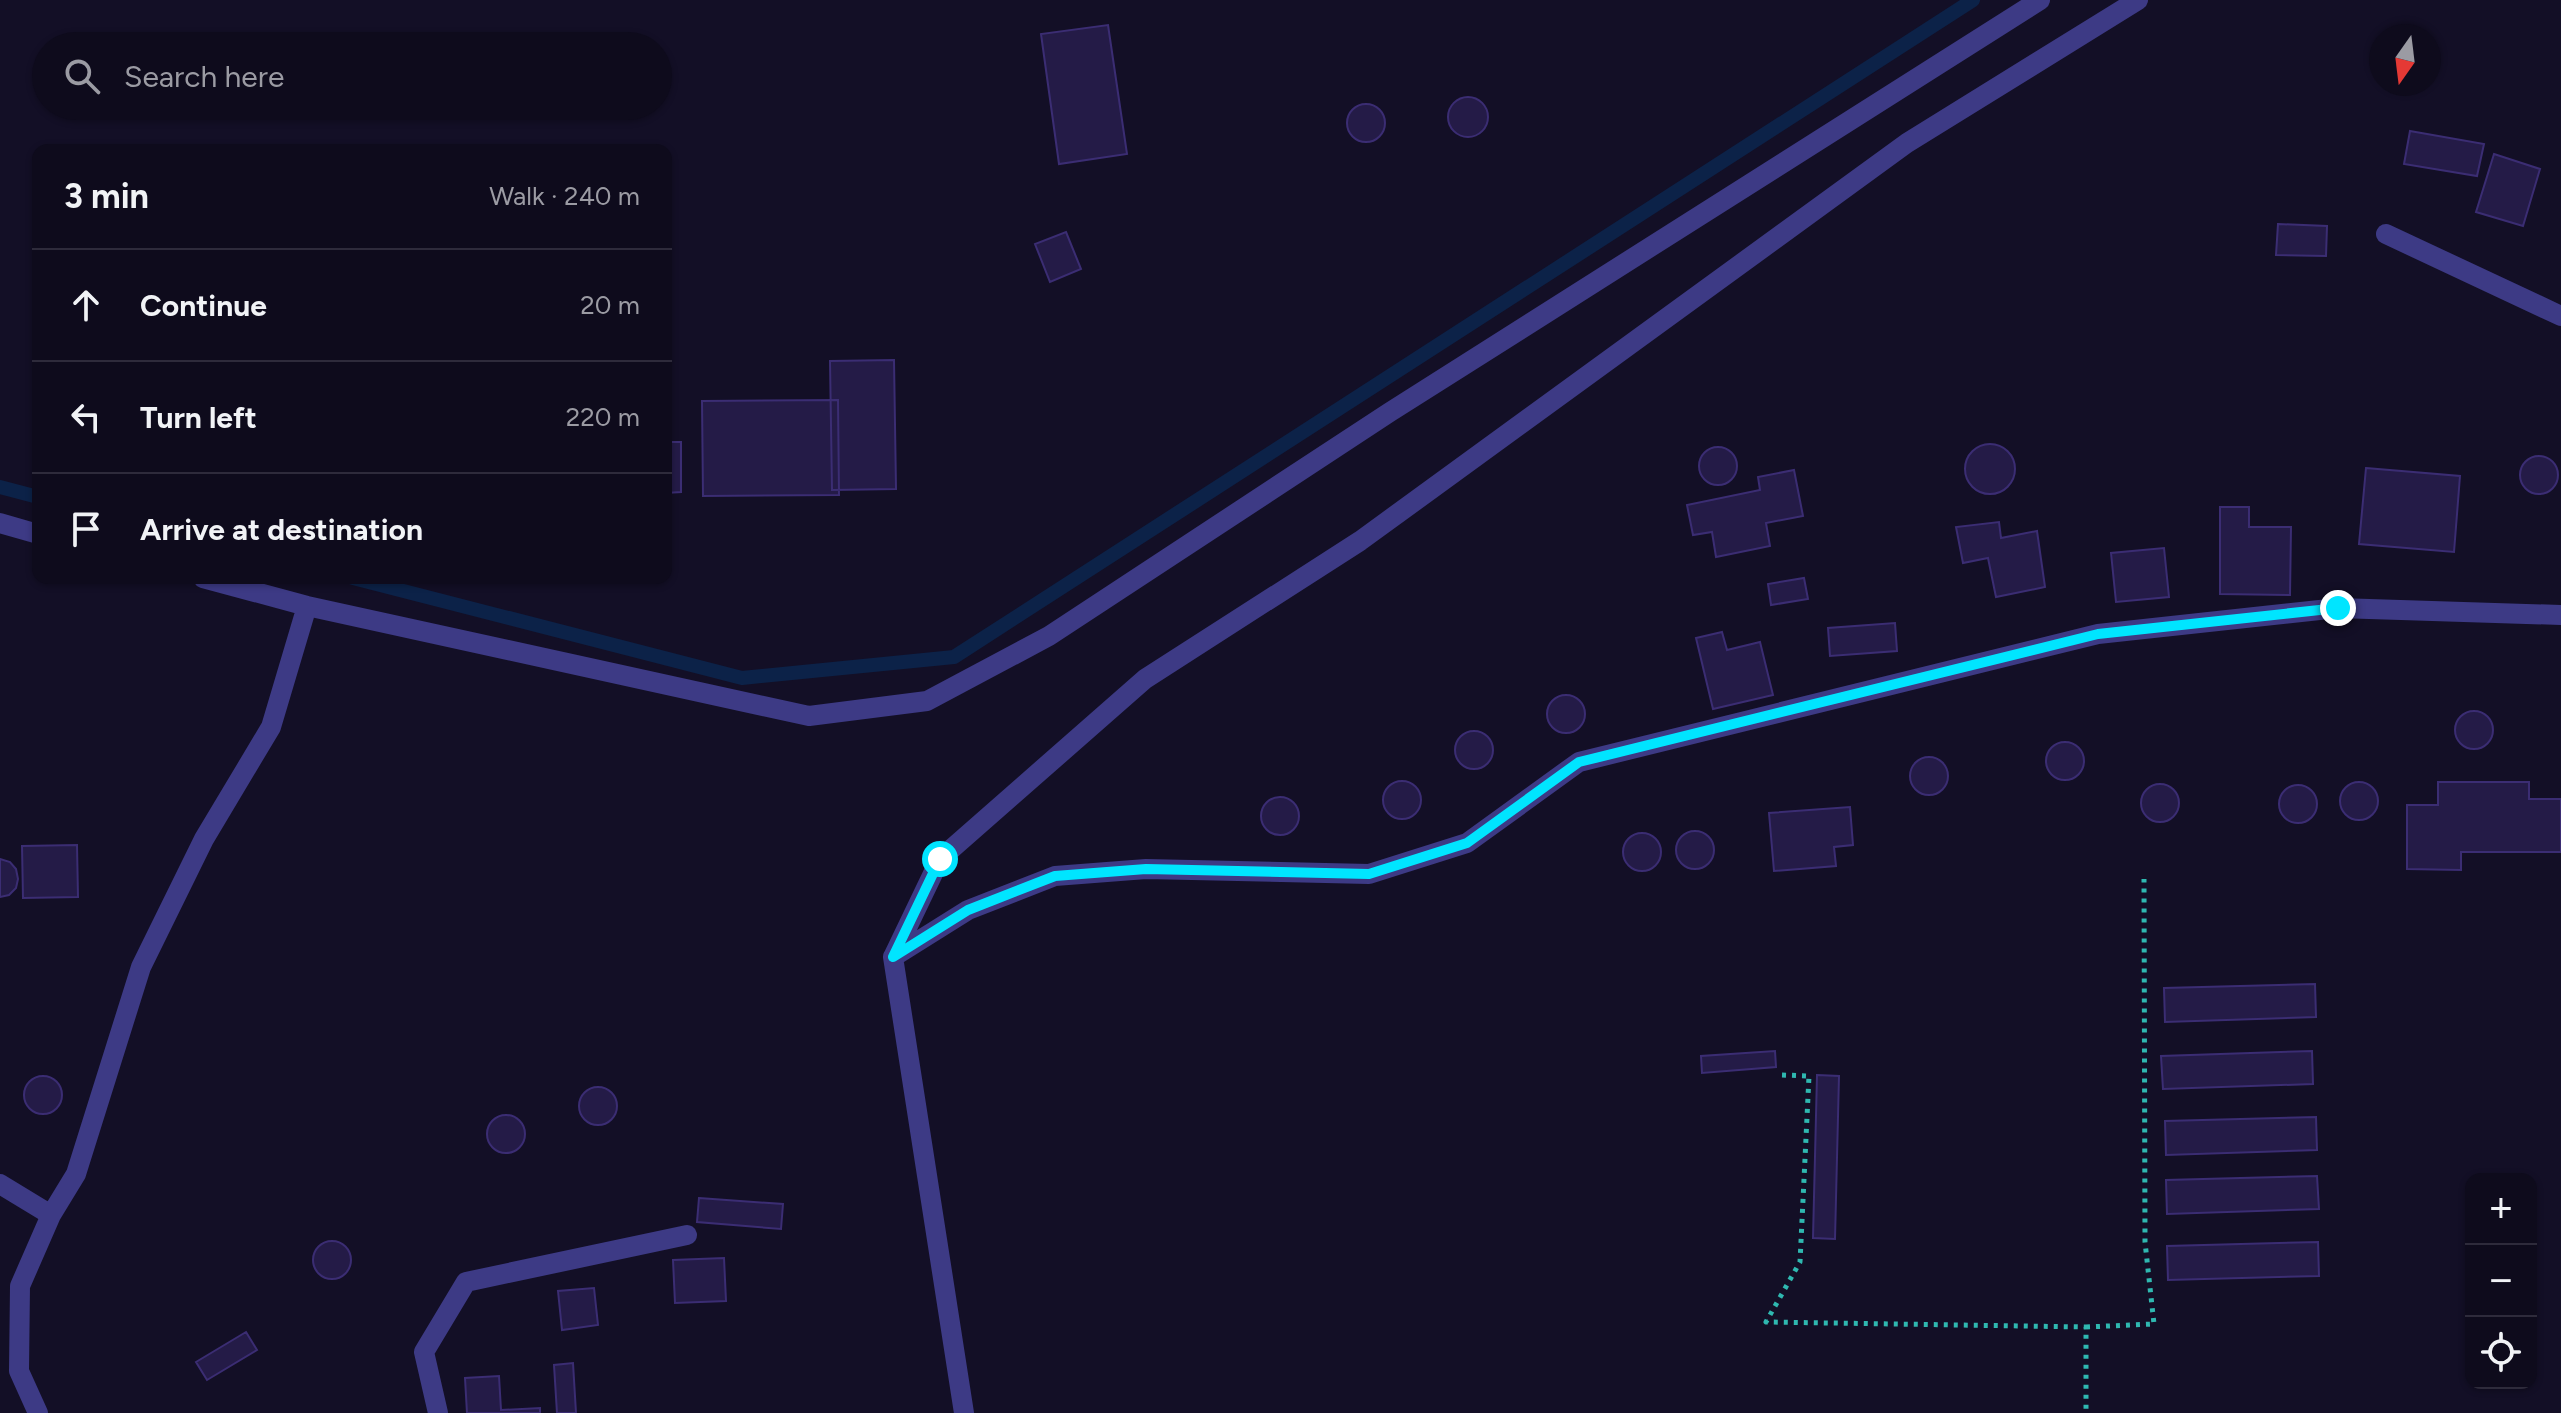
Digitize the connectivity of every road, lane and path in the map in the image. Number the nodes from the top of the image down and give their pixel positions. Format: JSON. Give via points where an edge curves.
{"nodes":[{"id":1,"x":2040,"y":0,"type":"edge"},
{"id":2,"x":2138,"y":0,"type":"edge"},
{"id":3,"x":2386,"y":234,"type":"dead end"},
{"id":4,"x":2561,"y":316,"type":"edge"},
{"id":5,"x":0,"y":523,"type":"edge"},
{"id":6,"x":32,"y":532,"type":"edge"},
{"id":7,"x":225,"y":584,"type":"edge"},
{"id":8,"x":307,"y":606,"type":"junction"},
{"id":9,"x":2561,"y":615,"type":"edge"},
{"id":10,"x":2144,"y":879,"type":"dead end"},
{"id":11,"x":893,"y":957,"type":"junction"},
{"id":12,"x":1782,"y":1075,"type":"dead end"},
{"id":13,"x":0,"y":1184,"type":"edge"},
{"id":14,"x":51,"y":1215,"type":"junction"},
{"id":15,"x":687,"y":1235,"type":"dead end"},
{"id":16,"x":2086,"y":1327,"type":"junction"},
{"id":17,"x":38,"y":1413,"type":"edge"},
{"id":18,"x":438,"y":1413,"type":"edge"},
{"id":19,"x":964,"y":1413,"type":"edge"},
{"id":20,"x":2086,"y":1413,"type":"edge"}],
"edges":[{"from":1,"to":8,"type":"street","via":[[1390,412],[1049,636],[927,701],[809,716]]},
{"from":2,"to":11,"type":"street","via":[[1907,143],[1360,541],[1145,679],[940,859]]},
{"from":3,"to":4,"type":"street"},
{"from":5,"to":6,"type":"street"},
{"from":7,"to":8,"type":"street"},
{"from":8,"to":14,"type":"street","via":[[271,727],[204,839],[141,967],[76,1174]]},
{"from":9,"to":11,"type":"street","via":[[2338,608],[2098,634],[1579,762],[1467,843],[1369,874],[1146,869],[1055,876],[968,910]]},
{"from":10,"to":16,"type":"path","via":[[2145,1242],[2154,1324]]},
{"from":11,"to":19,"type":"street"},
{"from":12,"to":16,"type":"path","via":[[1809,1076],[1800,1262],[1766,1322]]},
{"from":13,"to":14,"type":"street"},
{"from":14,"to":17,"type":"street","via":[[20,1286],[19,1371]]},
{"from":15,"to":18,"type":"street","via":[[466,1282],[424,1352]]},
{"from":16,"to":20,"type":"path"}]}
